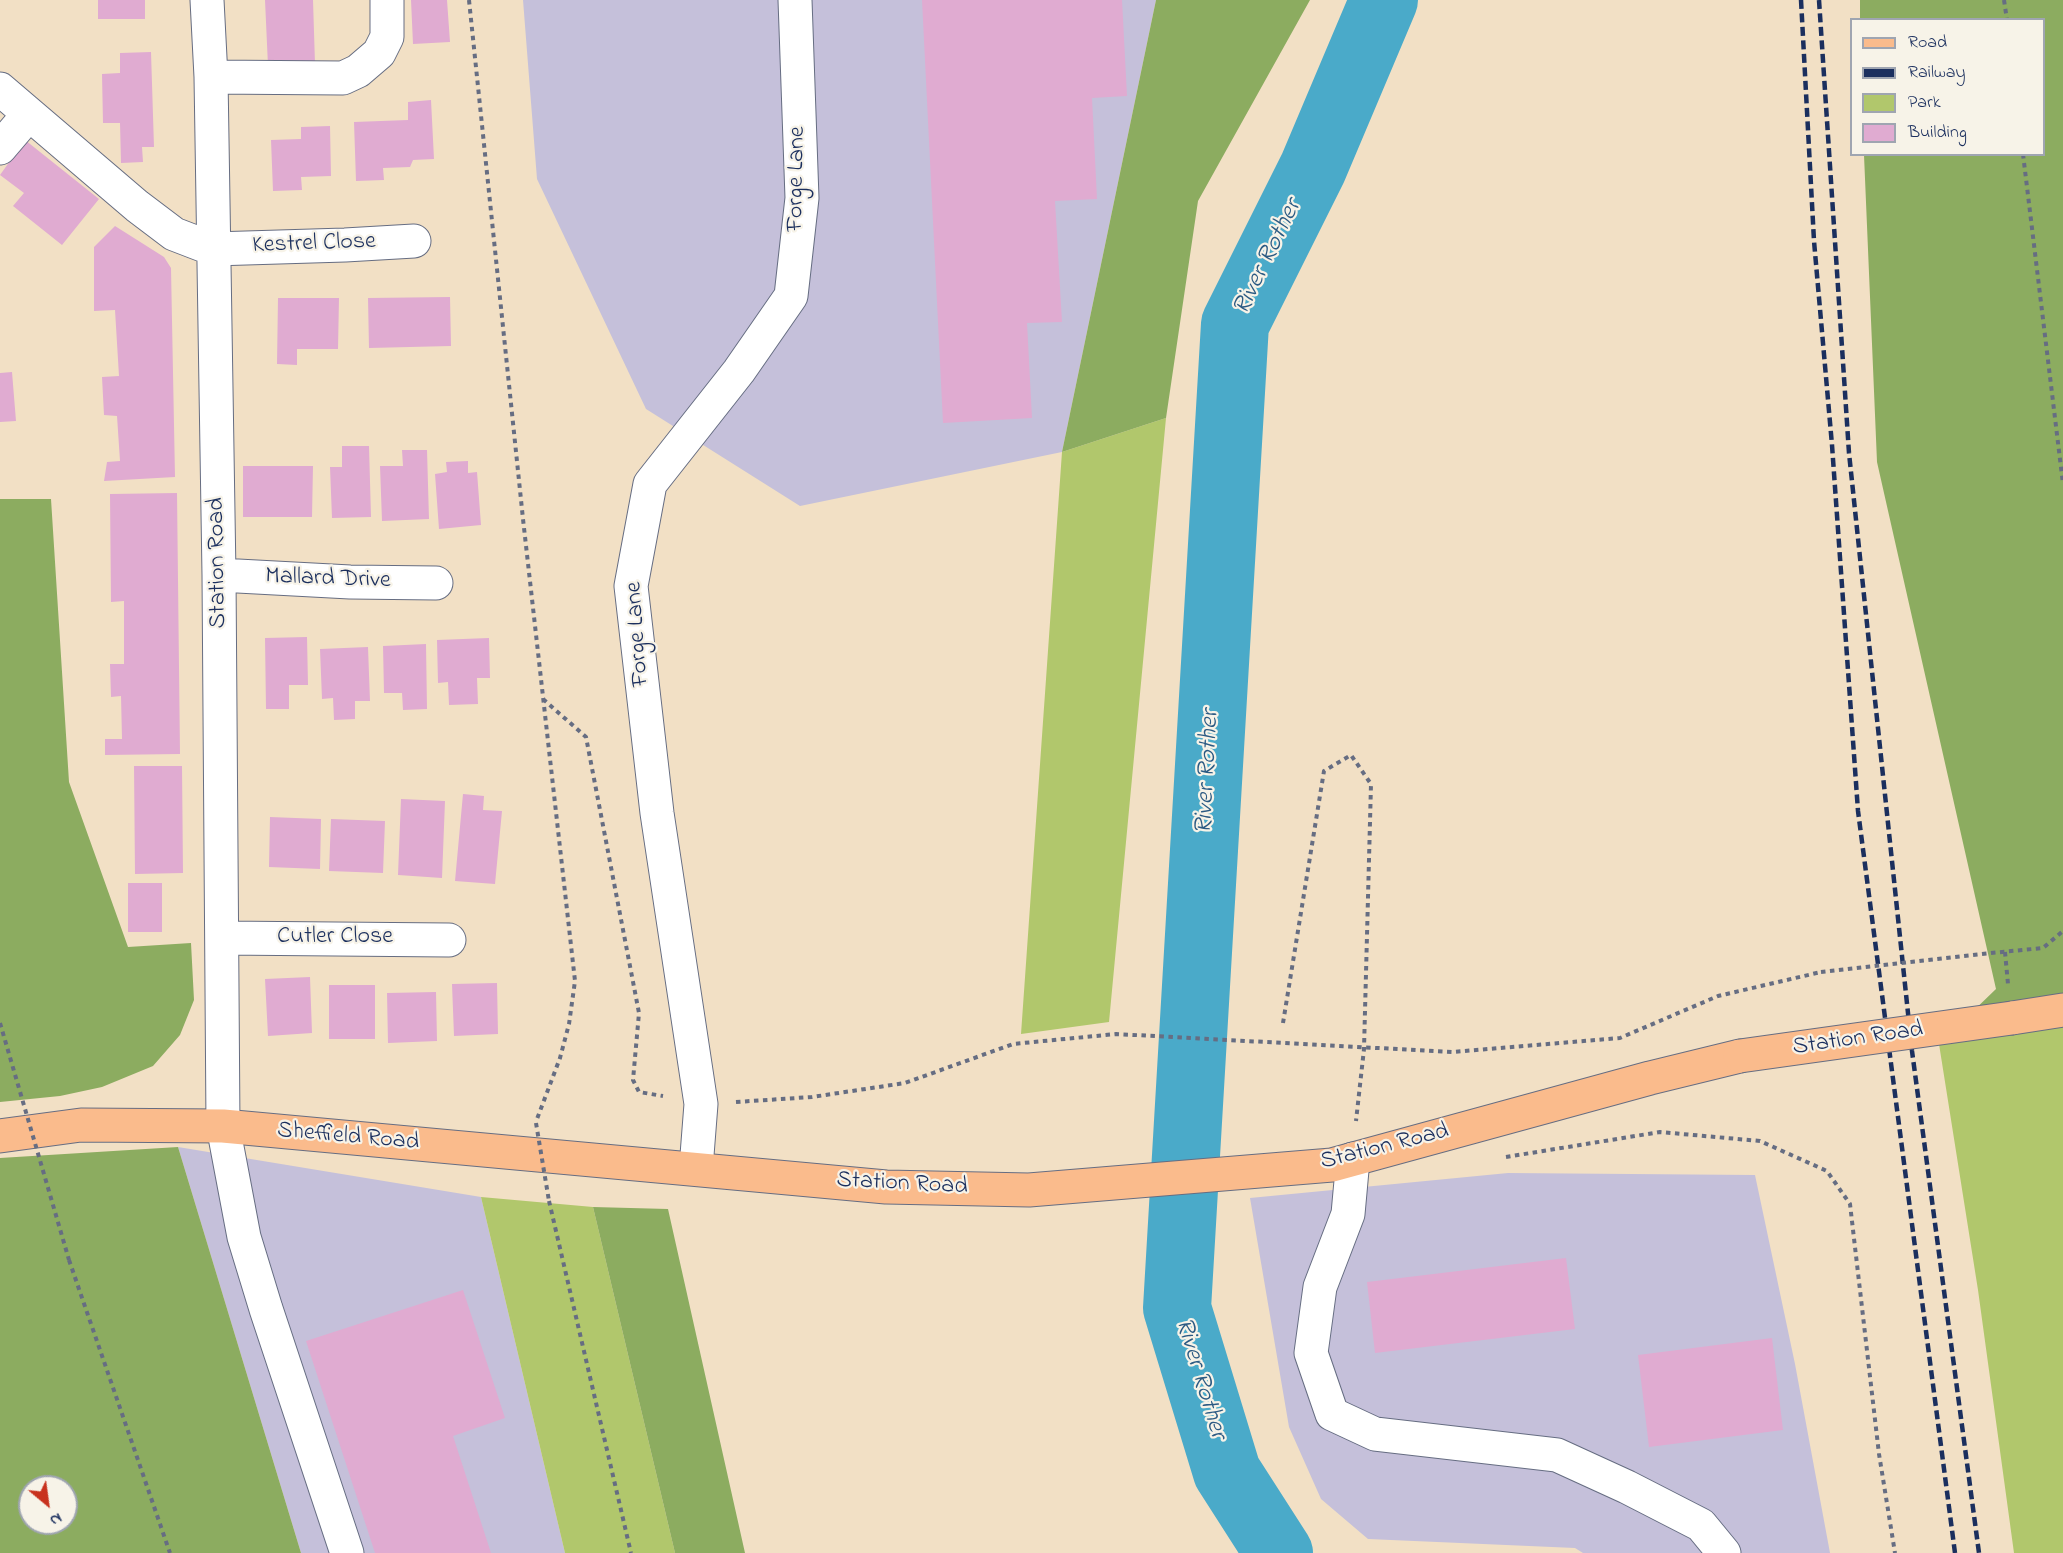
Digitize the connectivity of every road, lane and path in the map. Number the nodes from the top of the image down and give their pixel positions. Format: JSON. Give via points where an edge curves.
{"nodes":[{"id":1,"x":207,"y":0,"type":"edge"},
{"id":2,"x":387,"y":0,"type":"edge"},
{"id":3,"x":469,"y":0,"type":"edge"},
{"id":4,"x":795,"y":0,"type":"edge"},
{"id":5,"x":2004,"y":0,"type":"edge"},
{"id":6,"x":2007,"y":18,"type":"edge"},
{"id":7,"x":211,"y":77,"type":"junction"},
{"id":8,"x":0,"y":89,"type":"edge"},
{"id":9,"x":29,"y":114,"type":"junction"},
{"id":10,"x":0,"y":148,"type":"edge"},
{"id":11,"x":2023,"y":156,"type":"edge"},
{"id":12,"x":414,"y":241,"type":"dead end"},
{"id":13,"x":213,"y":249,"type":"junction"},
{"id":14,"x":2063,"y":484,"type":"edge"},
{"id":15,"x":219,"y":575,"type":"junction"},
{"id":16,"x":436,"y":583,"type":"dead end"},
{"id":17,"x":543,"y":699,"type":"junction"},
{"id":18,"x":2063,"y":931,"type":"edge"},
{"id":19,"x":222,"y":938,"type":"junction"},
{"id":20,"x":449,"y":940,"type":"dead end"},
{"id":21,"x":2063,"y":1010,"type":"edge"},
{"id":22,"x":0,"y":1023,"type":"edge"},
{"id":23,"x":1283,"y":1023,"type":"dead end"},
{"id":24,"x":1364,"y":1048,"type":"junction"},
{"id":25,"x":701,"y":1104,"type":"junction"},
{"id":26,"x":223,"y":1126,"type":"junction"},
{"id":27,"x":0,"y":1136,"type":"edge"},
{"id":28,"x":1353,"y":1159,"type":"junction"},
{"id":29,"x":1496,"y":1159,"type":"dead end"},
{"id":30,"x":696,"y":1168,"type":"junction"},
{"id":31,"x":170,"y":1553,"type":"edge"},
{"id":32,"x":347,"y":1553,"type":"edge"},
{"id":33,"x":631,"y":1553,"type":"edge"},
{"id":34,"x":1725,"y":1553,"type":"edge"},
{"id":35,"x":1895,"y":1553,"type":"edge"}],
"edges":[{"from":1,"to":7,"type":"street","name":"Station Road"},
{"from":2,"to":7,"type":"street","via":[[387,37],[379,53],[358,72],[343,78]]},
{"from":3,"to":17,"type":"path"},
{"from":4,"to":25,"type":"street","name":"Forge Lane","via":[[802,198],[791,296],[739,371],[650,484],[631,586],[657,813]]},
{"from":5,"to":6,"type":"path"},
{"from":7,"to":13,"type":"street","name":"Station Road"},
{"from":8,"to":9,"type":"street"},
{"from":9,"to":10,"type":"street"},
{"from":9,"to":13,"type":"street","via":[[174,234]]},
{"from":11,"to":14,"type":"path"},
{"from":12,"to":13,"type":"street","name":"Kestrel Close"},
{"from":13,"to":15,"type":"street","name":"Station Road"},
{"from":15,"to":16,"type":"street","name":"Mallard Drive"},
{"from":15,"to":19,"type":"street","name":"Station Road"},
{"from":17,"to":25,"type":"path","via":[[586,738],[639,1012],[633,1080],[639,1092]]},
{"from":17,"to":33,"type":"path","bridge":true,"via":[[575,981],[570,1024],[536,1123],[549,1201]]},
{"from":18,"to":24,"type":"path","bridge":true,"via":[[2043,948],[1821,972],[1718,996],[1620,1038],[1452,1052]]},
{"from":19,"to":20,"type":"street","name":"Cutler Close"},
{"from":19,"to":26,"type":"street","name":"Station Road"},
{"from":21,"to":28,"type":"main road","name":"Station Road","bridge":true,"via":[[1740,1056]]},
{"from":22,"to":31,"type":"path","bridge":true,"via":[[69,1260]]},
{"from":23,"to":24,"type":"path","via":[[1324,771],[1351,755],[1371,784]]},
{"from":24,"to":25,"type":"path","via":[[1116,1034],[1013,1044],[904,1083],[812,1097]]},
{"from":24,"to":28,"type":"path"},
{"from":25,"to":30,"type":"street","name":"Forge Lane"},
{"from":26,"to":27,"type":"main road","name":"Sheffield Road","via":[[81,1125]]},
{"from":26,"to":30,"type":"main road","name":"Sheffield Road"},
{"from":26,"to":32,"type":"street","name":"Station Road","via":[[247,1247]]},
{"from":28,"to":30,"type":"main road","name":"Station Road","via":[[1332,1165],[1029,1190],[885,1187]]},
{"from":28,"to":34,"type":"street","via":[[1348,1214],[1320,1287],[1311,1353],[1332,1414],[1375,1434],[1557,1455],[1701,1525]]},
{"from":29,"to":35,"type":"path","via":[[1660,1132],[1760,1141],[1827,1172],[1850,1204]]}]}
